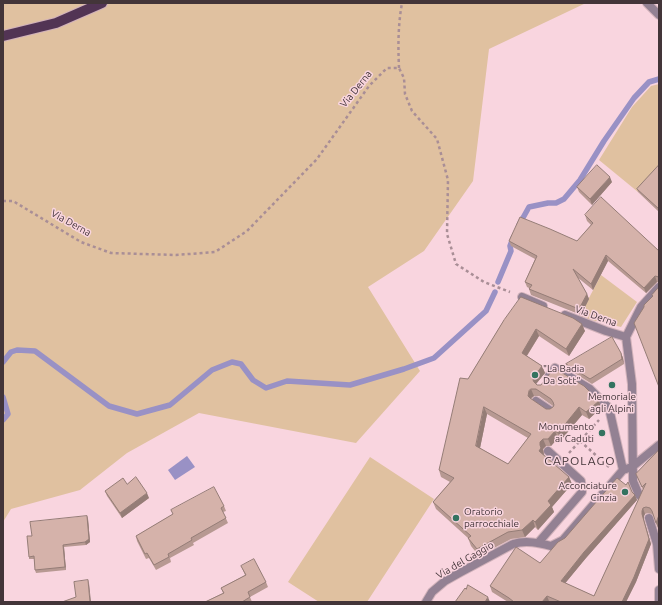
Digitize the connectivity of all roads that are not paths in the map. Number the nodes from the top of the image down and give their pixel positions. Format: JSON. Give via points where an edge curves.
{"nodes":[{"id":1,"x":102,"y":3,"type":"edge"},
{"id":2,"x":647,"y":3,"type":"edge"},
{"id":3,"x":659,"y":14,"type":"edge"},
{"id":4,"x":3,"y":36,"type":"edge"},
{"id":5,"x":659,"y":287,"type":"edge"},
{"id":6,"x":522,"y":297,"type":"edge"},
{"id":7,"x":626,"y":337,"type":"junction"},
{"id":8,"x":546,"y":381,"type":"edge"},
{"id":9,"x":536,"y":401,"type":"edge"},
{"id":10,"x":551,"y":411,"type":"edge"},
{"id":11,"x":659,"y":445,"type":"edge"},
{"id":12,"x":548,"y":451,"type":"edge"},
{"id":13,"x":632,"y":467,"type":"junction"},
{"id":14,"x":621,"y":472,"type":"junction"},
{"id":15,"x":639,"y":494,"type":"edge"},
{"id":16,"x":649,"y":518,"type":"edge"},
{"id":17,"x":538,"y":543,"type":"junction"},
{"id":18,"x":659,"y":569,"type":"edge"},
{"id":19,"x":659,"y":590,"type":"edge"},
{"id":20,"x":426,"y":602,"type":"edge"},
{"id":21,"x":659,"y":602,"type":"edge"}],
"edges":[{"from":1,"to":4,"type":"main road","via":[[56,23]]},
{"from":2,"to":3,"type":"street"},
{"from":5,"to":7,"type":"street","via":[[641,307]]},
{"from":6,"to":7,"type":"street","name":"Via Derna"},
{"from":7,"to":13,"type":"street","via":[[632,384]]},
{"from":8,"to":14,"type":"street","via":[[555,368],[590,389],[608,408]]},
{"from":9,"to":10,"type":"street"},
{"from":11,"to":13,"type":"street"},
{"from":12,"to":17,"type":"street","via":[[581,481],[582,492]]},
{"from":13,"to":14,"type":"street"},
{"from":13,"to":15,"type":"street","via":[[633,481]]},
{"from":14,"to":17,"type":"street","via":[[563,540],[551,546]]},
{"from":16,"to":18,"type":"street","via":[[657,544]]},
{"from":17,"to":20,"type":"street","name":"Via del Gaggio","via":[[513,544],[445,581],[432,592]]},
{"from":19,"to":21,"type":"street"}]}
